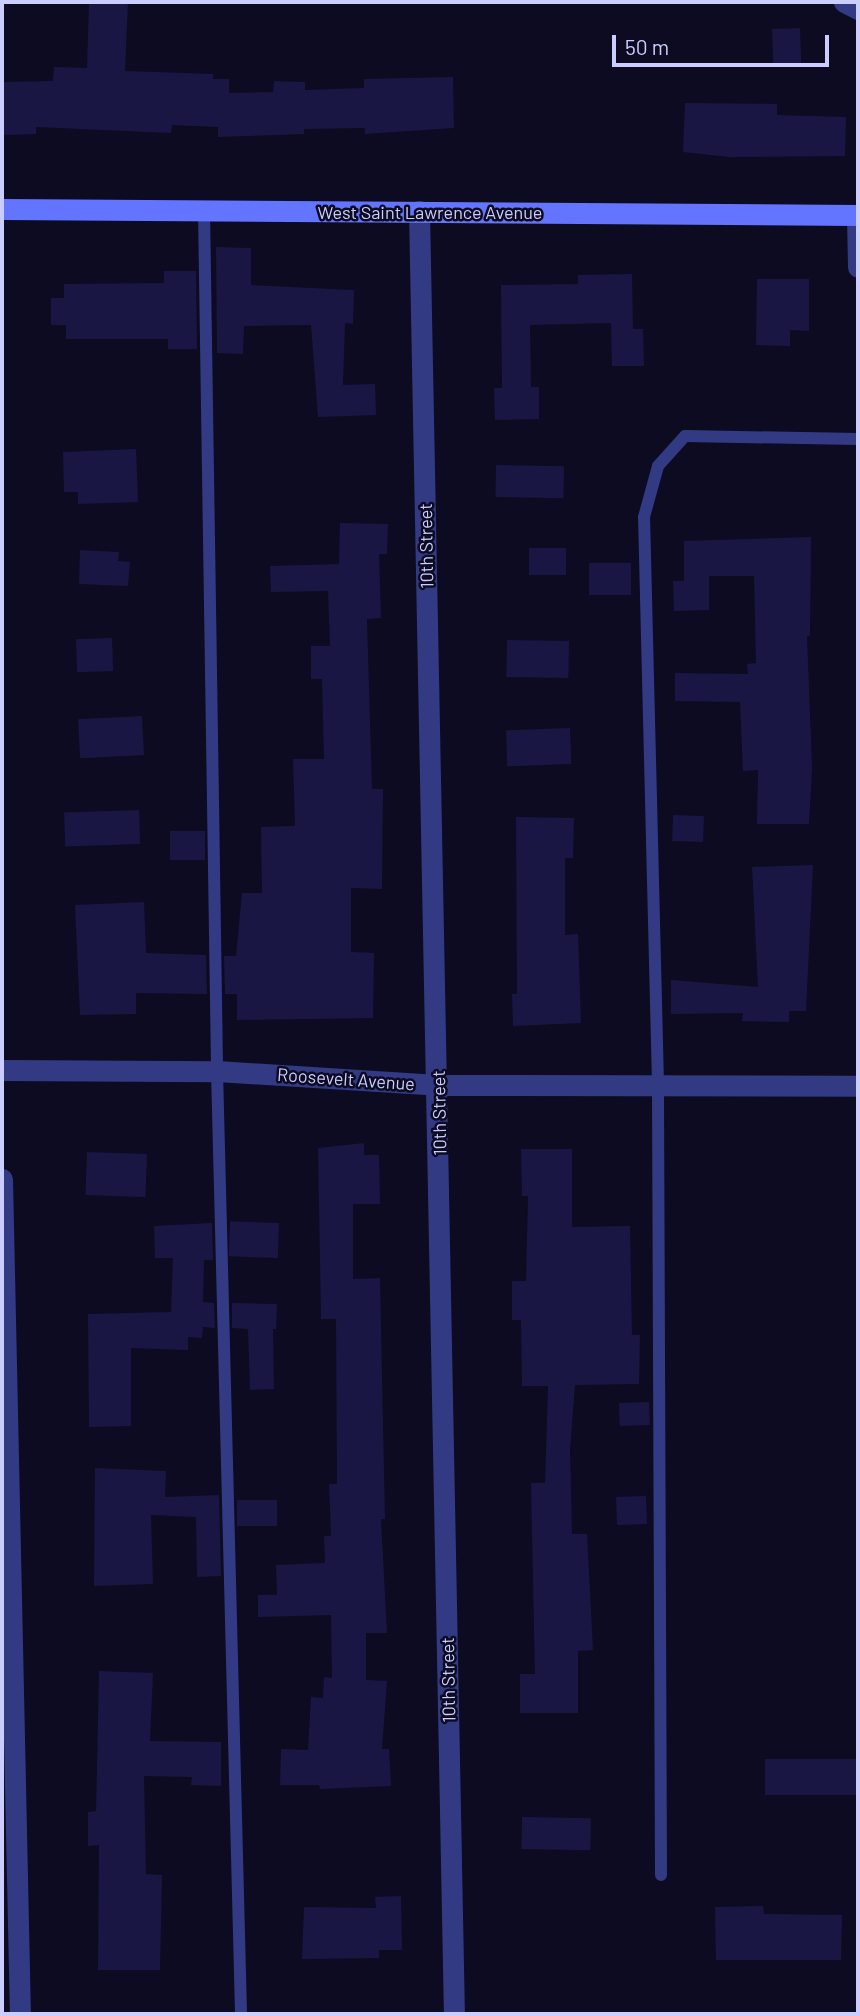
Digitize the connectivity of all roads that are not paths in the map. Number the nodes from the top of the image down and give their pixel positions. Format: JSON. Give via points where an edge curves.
{"nodes":[{"id":1,"x":844,"y":2,"type":"edge"},
{"id":2,"x":858,"y":9,"type":"edge"},
{"id":3,"x":2,"y":209,"type":"edge"},
{"id":4,"x":204,"y":210,"type":"junction"},
{"id":5,"x":419,"y":211,"type":"junction"},
{"id":6,"x":858,"y":215,"type":"edge"},
{"id":7,"x":858,"y":267,"type":"edge"},
{"id":8,"x":858,"y":439,"type":"edge"},
{"id":9,"x":2,"y":1070,"type":"edge"},
{"id":10,"x":217,"y":1071,"type":"junction"},
{"id":11,"x":658,"y":1084,"type":"junction"},
{"id":12,"x":438,"y":1085,"type":"junction"},
{"id":13,"x":858,"y":1086,"type":"edge"},
{"id":14,"x":2,"y":1179,"type":"edge"},
{"id":15,"x":661,"y":1875,"type":"dead end"},
{"id":16,"x":20,"y":2014,"type":"edge"},
{"id":17,"x":241,"y":2014,"type":"edge"},
{"id":18,"x":454,"y":2014,"type":"edge"}],
"edges":[{"from":1,"to":2,"type":"street"},
{"from":3,"to":4,"type":"street","name":"West Saint Lawrence Avenue"},
{"from":4,"to":5,"type":"street","name":"West Saint Lawrence Avenue"},
{"from":4,"to":10,"type":"lane"},
{"from":5,"to":6,"type":"street","name":"West Saint Lawrence Avenue"},
{"from":5,"to":12,"type":"street","name":"10th Street"},
{"from":6,"to":7,"type":"street"},
{"from":8,"to":11,"type":"lane","via":[[685,436],[658,467],[644,517]]},
{"from":9,"to":10,"type":"street","name":"Roosevelt Avenue"},
{"from":10,"to":12,"type":"street","name":"Roosevelt Avenue"},
{"from":10,"to":17,"type":"lane"},
{"from":11,"to":12,"type":"street","name":"Roosevelt Avenue"},
{"from":11,"to":13,"type":"street","name":"Roosevelt Avenue"},
{"from":11,"to":15,"type":"lane"},
{"from":12,"to":18,"type":"street","name":"10th Street"},
{"from":14,"to":16,"type":"street"}]}
